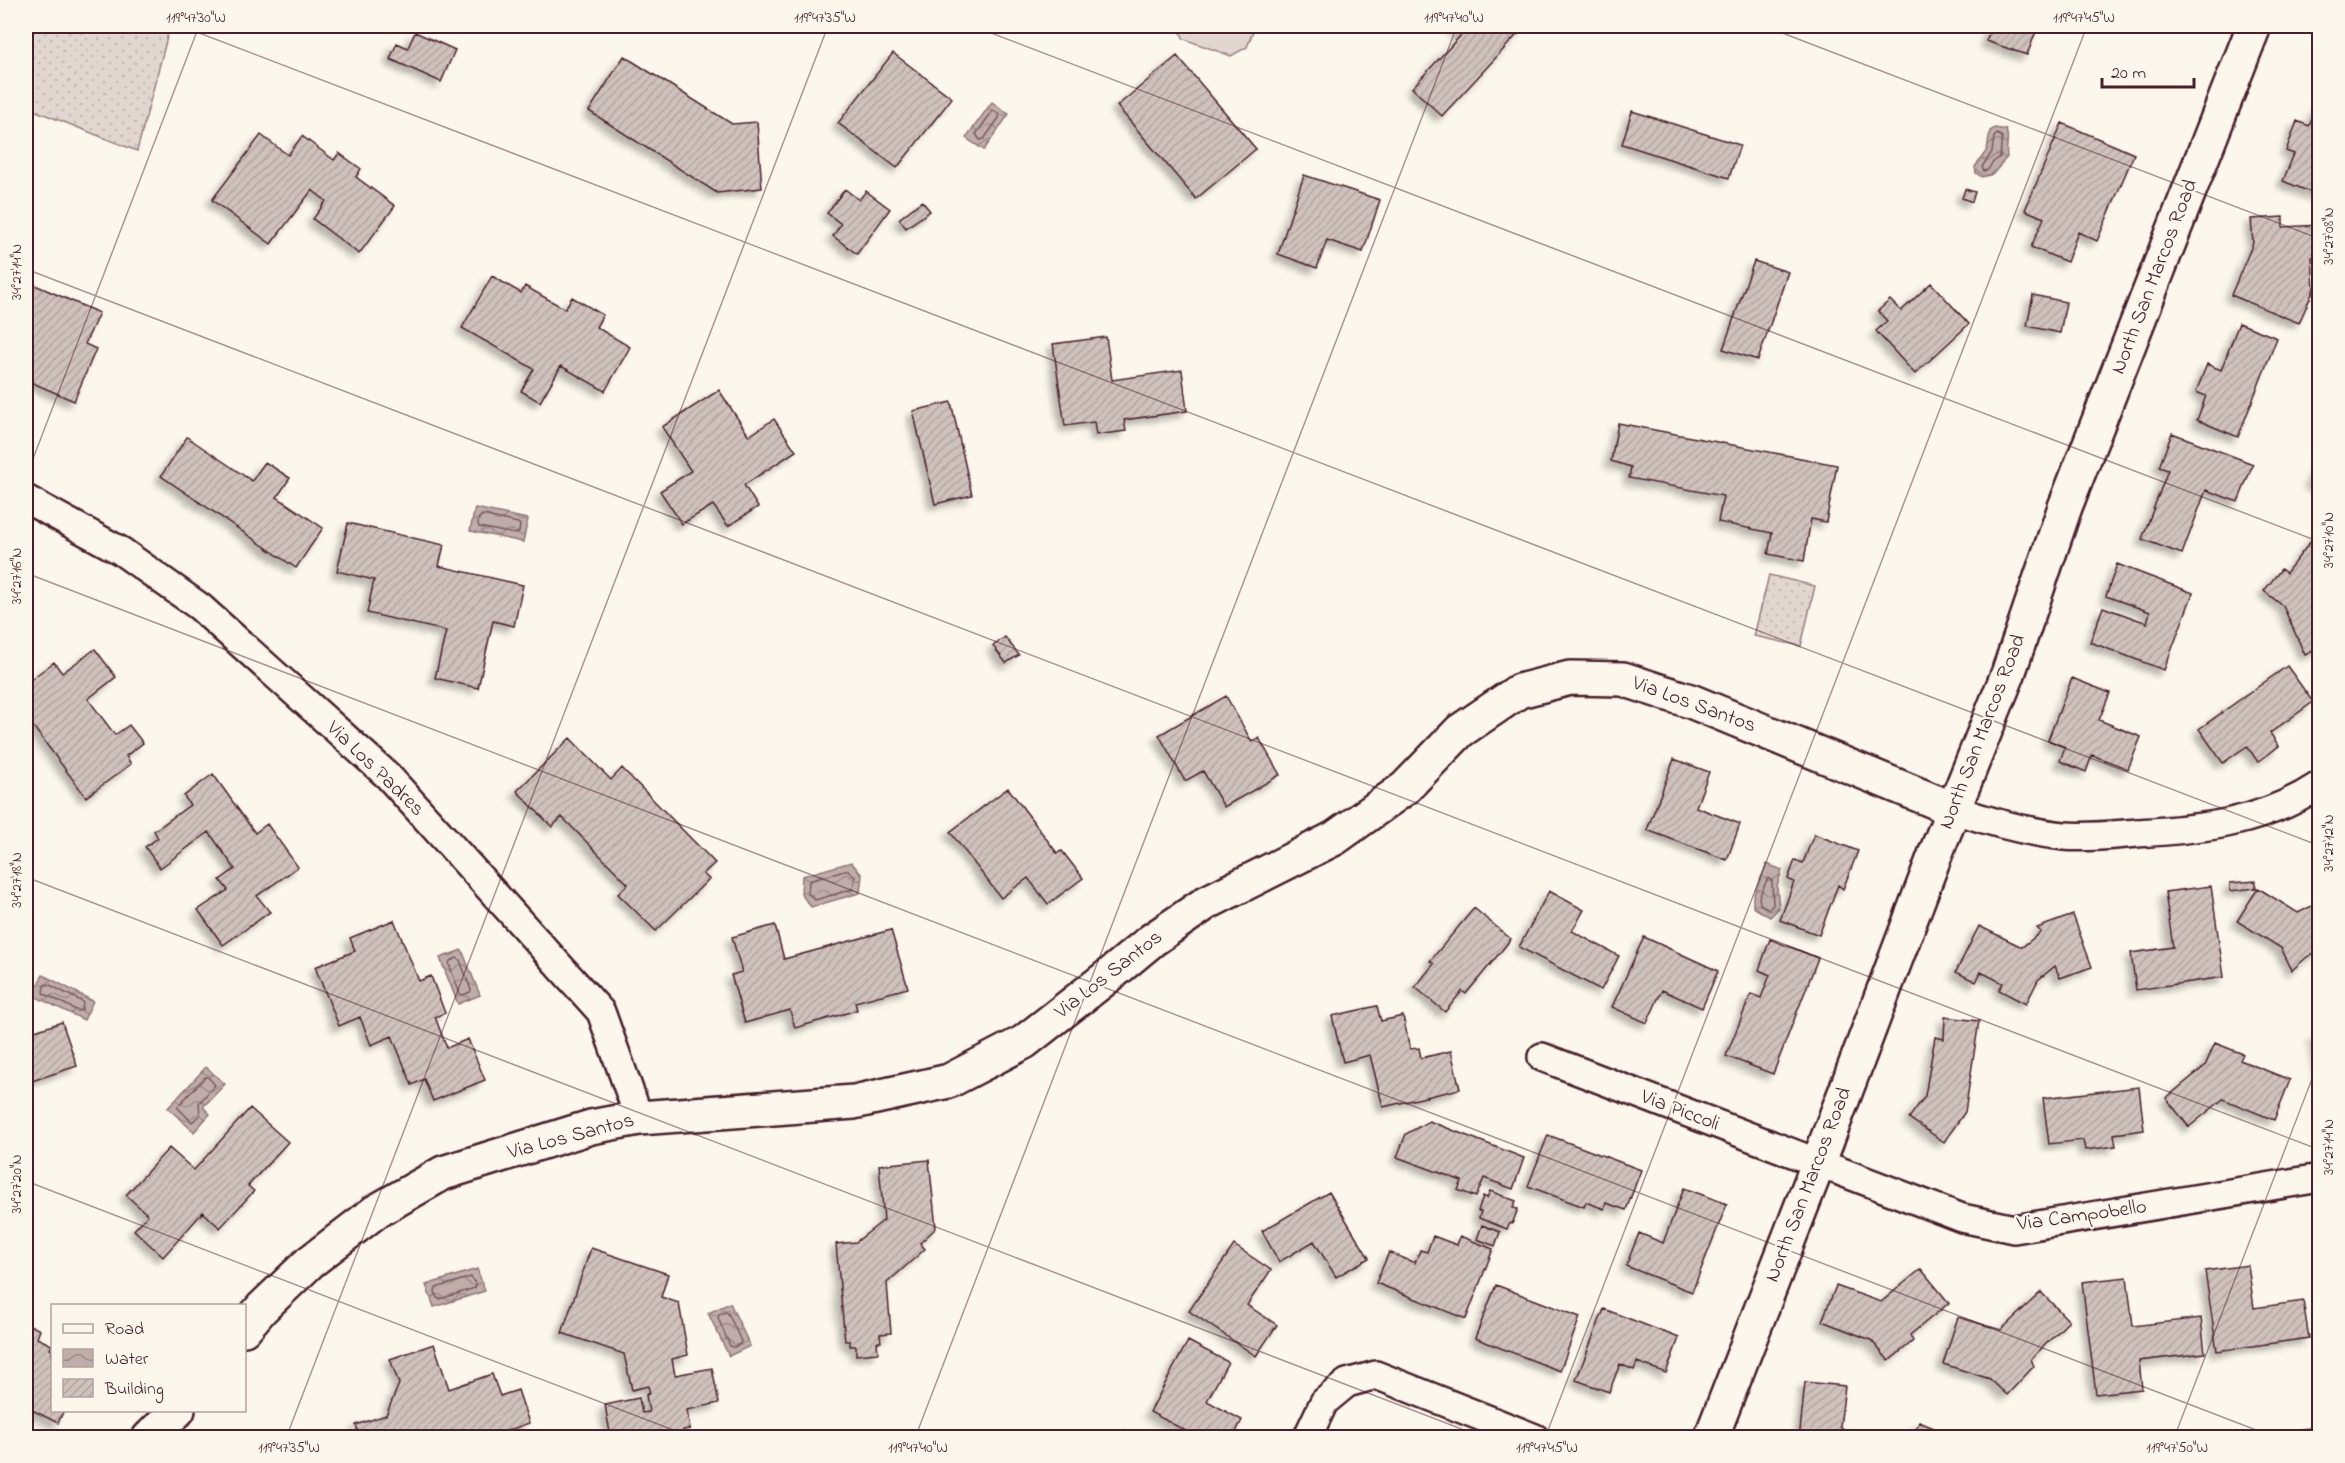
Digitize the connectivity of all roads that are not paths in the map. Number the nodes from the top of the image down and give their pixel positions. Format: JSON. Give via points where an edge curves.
{"nodes":[{"id":1,"x":2254,"y":26,"type":"edge"},
{"id":2,"x":26,"y":499,"type":"edge"},
{"id":3,"x":2319,"y":785,"type":"edge"},
{"id":4,"x":1953,"y":809,"type":"junction"},
{"id":5,"x":1542,"y":1057,"type":"dead end"},
{"id":6,"x":639,"y":1118,"type":"junction"},
{"id":7,"x":1818,"y":1164,"type":"junction"},
{"id":8,"x":2319,"y":1178,"type":"edge"},
{"id":9,"x":246,"y":1327,"type":"edge"},
{"id":10,"x":176,"y":1412,"type":"edge"},
{"id":11,"x":149,"y":1437,"type":"edge"},
{"id":12,"x":1307,"y":1437,"type":"edge"},
{"id":13,"x":1535,"y":1437,"type":"edge"},
{"id":14,"x":1711,"y":1437,"type":"edge"}],
"edges":[{"from":1,"to":4,"type":"street","name":"North San Marcos Road","via":[[2065,507],[2008,674]]},
{"from":2,"to":6,"type":"street","name":"Via Los Padres","via":[[121,551],[200,607],[388,776],[601,1012]]},
{"from":3,"to":4,"type":"street","via":[[2298,799],[2245,820],[2179,831],[2065,836],[2003,826]]},
{"from":4,"to":6,"type":"street","name":"Via Los Santos","via":[[1693,702],[1623,679],[1570,678],[1519,691],[1460,730],[1405,788],[1335,838],[1206,903],[1152,940],[1024,1042],[949,1081],[854,1102]]},
{"from":4,"to":7,"type":"street","name":"North San Marcos Road"},
{"from":5,"to":7,"type":"street","name":"Via Piccoli"},
{"from":6,"to":9,"type":"street","name":"Via Los Santos","via":[[591,1126],[443,1173],[375,1212],[310,1262]]},
{"from":7,"to":8,"type":"street","name":"Via Campobello","via":[[1962,1218],[2014,1228]]},
{"from":7,"to":14,"type":"street","name":"North San Marcos Road"},
{"from":10,"to":11,"type":"street"},
{"from":12,"to":13,"type":"street","via":[[1324,1402],[1347,1383],[1376,1375]]}]}
